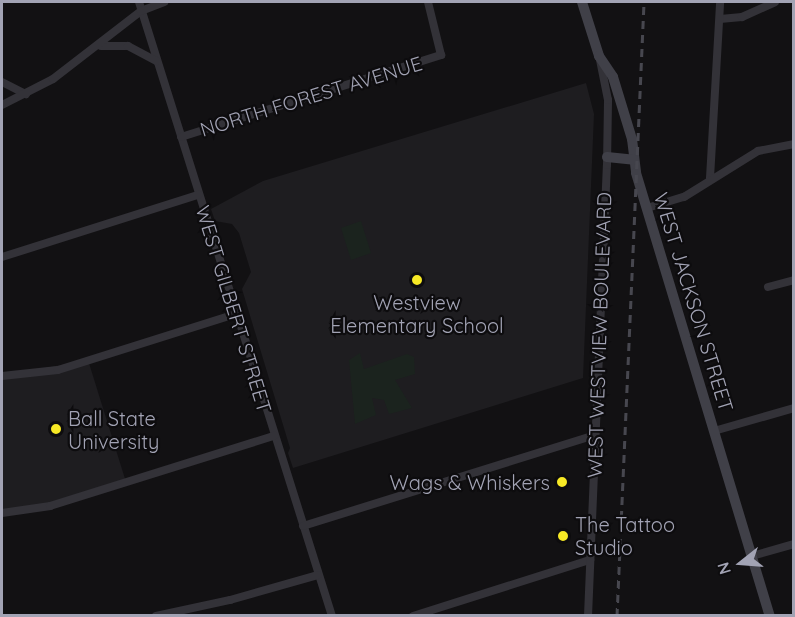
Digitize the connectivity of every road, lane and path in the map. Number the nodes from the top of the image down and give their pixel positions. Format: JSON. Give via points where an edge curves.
{"nodes":[{"id":1,"x":139,"y":2,"type":"edge"},
{"id":2,"x":164,"y":2,"type":"edge"},
{"id":3,"x":428,"y":2,"type":"edge"},
{"id":4,"x":582,"y":2,"type":"edge"},
{"id":5,"x":720,"y":2,"type":"edge"},
{"id":6,"x":775,"y":2,"type":"edge"},
{"id":7,"x":141,"y":11,"type":"junction"},
{"id":8,"x":720,"y":19,"type":"junction"},
{"id":9,"x":99,"y":46,"type":"junction"},
{"id":10,"x":599,"y":56,"type":"junction"},
{"id":11,"x":158,"y":63,"type":"junction"},
{"id":12,"x":2,"y":82,"type":"edge"},
{"id":13,"x":26,"y":94,"type":"junction"},
{"id":14,"x":2,"y":105,"type":"edge"},
{"id":15,"x":181,"y":137,"type":"junction"},
{"id":16,"x":794,"y":144,"type":"edge"},
{"id":17,"x":607,"y":158,"type":"junction"},
{"id":18,"x":634,"y":160,"type":"junction"},
{"id":19,"x":710,"y":178,"type":"junction"},
{"id":20,"x":198,"y":195,"type":"junction"},
{"id":21,"x":647,"y":208,"type":"junction"},
{"id":22,"x":2,"y":257,"type":"edge"},
{"id":23,"x":794,"y":280,"type":"edge"},
{"id":24,"x":768,"y":287,"type":"dead end"},
{"id":25,"x":236,"y":314,"type":"junction"},
{"id":26,"x":2,"y":376,"type":"edge"},
{"id":27,"x":794,"y":408,"type":"edge"},
{"id":28,"x":714,"y":431,"type":"junction"},
{"id":29,"x":595,"y":435,"type":"junction"},
{"id":30,"x":274,"y":436,"type":"junction"},
{"id":31,"x":2,"y":513,"type":"edge"},
{"id":32,"x":303,"y":526,"type":"junction"},
{"id":33,"x":794,"y":544,"type":"edge"},
{"id":34,"x":752,"y":556,"type":"junction"},
{"id":35,"x":590,"y":560,"type":"junction"},
{"id":36,"x":318,"y":574,"type":"junction"},
{"id":37,"x":156,"y":615,"type":"edge"},
{"id":38,"x":332,"y":615,"type":"edge"},
{"id":39,"x":413,"y":615,"type":"edge"},
{"id":40,"x":588,"y":615,"type":"edge"},
{"id":41,"x":770,"y":615,"type":"edge"}],
"edges":[{"from":1,"to":7,"type":"street","name":"WEST GILBERT STREET"},
{"from":2,"to":7,"type":"street"},
{"from":3,"to":15,"type":"street","name":"NORTH FOREST AVENUE","via":[[441,56]]},
{"from":4,"to":10,"type":"main road","name":"WEST JACKSON STREET"},
{"from":5,"to":8,"type":"street"},
{"from":6,"to":8,"type":"street","via":[[742,17]]},
{"from":7,"to":9,"type":"street"},
{"from":7,"to":11,"type":"street","name":"WEST GILBERT STREET"},
{"from":8,"to":19,"type":"street"},
{"from":9,"to":11,"type":"street","via":[[134,48]]},
{"from":9,"to":13,"type":"street"},
{"from":10,"to":17,"type":"street","name":"WEST WESTVIEW BOULEVARD","via":[[608,100]]},
{"from":10,"to":18,"type":"main road","name":"WEST JACKSON STREET","via":[[613,77]]},
{"from":11,"to":15,"type":"street","name":"WEST GILBERT STREET"},
{"from":12,"to":13,"type":"street"},
{"from":13,"to":14,"type":"street"},
{"from":15,"to":20,"type":"street","name":"WEST GILBERT STREET"},
{"from":16,"to":19,"type":"street","via":[[758,151]]},
{"from":17,"to":18,"type":"main road"},
{"from":17,"to":29,"type":"street","name":"WEST WESTVIEW BOULEVARD"},
{"from":18,"to":21,"type":"main road","name":"WEST JACKSON STREET"},
{"from":19,"to":21,"type":"street","via":[[684,197]]},
{"from":20,"to":22,"type":"street"},
{"from":20,"to":25,"type":"street","name":"WEST GILBERT STREET"},
{"from":21,"to":28,"type":"main road","name":"WEST JACKSON STREET"},
{"from":23,"to":24,"type":"street"},
{"from":25,"to":26,"type":"street","via":[[58,370]]},
{"from":25,"to":30,"type":"street","name":"WEST GILBERT STREET"},
{"from":27,"to":28,"type":"street"},
{"from":28,"to":34,"type":"main road","name":"WEST JACKSON STREET"},
{"from":29,"to":32,"type":"street"},
{"from":29,"to":35,"type":"street","name":"WEST WESTVIEW BOULEVARD"},
{"from":30,"to":31,"type":"street","via":[[50,506]]},
{"from":30,"to":32,"type":"street","name":"WEST GILBERT STREET"},
{"from":32,"to":36,"type":"street","name":"WEST GILBERT STREET"},
{"from":33,"to":34,"type":"street"},
{"from":34,"to":41,"type":"main road","name":"WEST JACKSON STREET"},
{"from":35,"to":39,"type":"street"},
{"from":35,"to":40,"type":"street","name":"WEST WESTVIEW BOULEVARD"},
{"from":36,"to":37,"type":"street","via":[[230,600]]},
{"from":36,"to":38,"type":"street","name":"WEST GILBERT STREET"}]}
